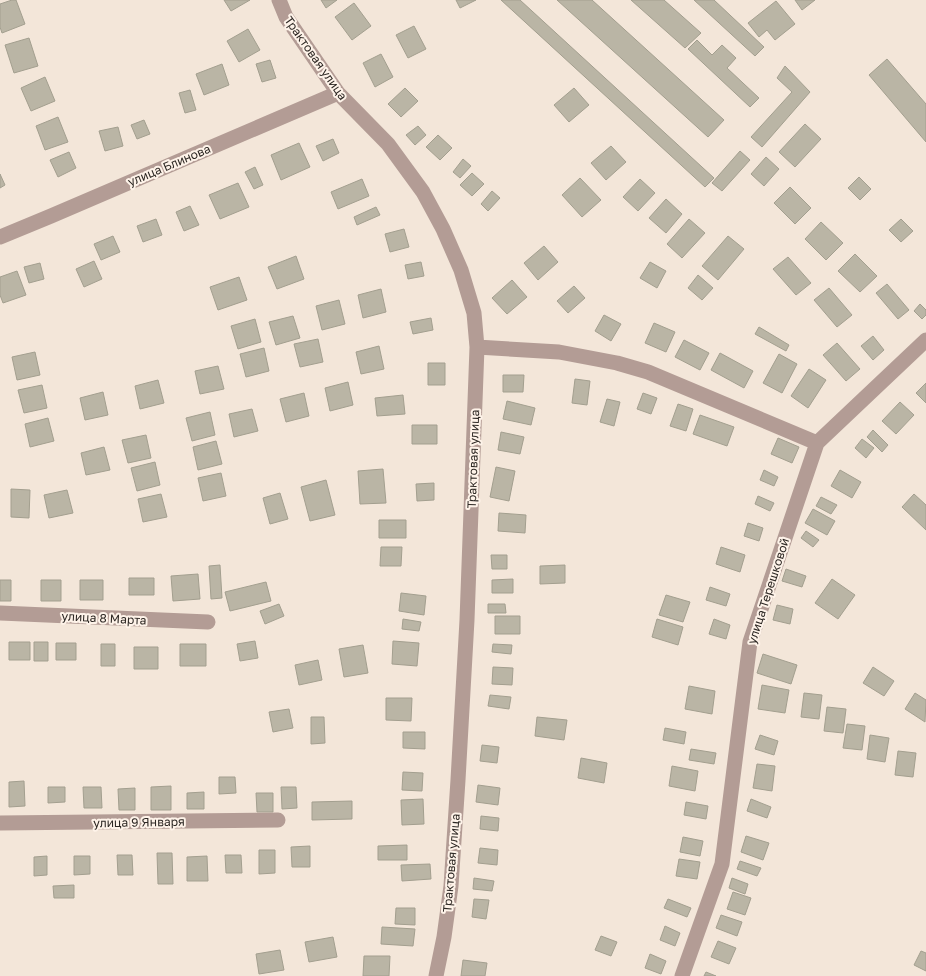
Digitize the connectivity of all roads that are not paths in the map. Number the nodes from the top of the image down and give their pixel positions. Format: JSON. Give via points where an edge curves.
{"nodes":[{"id":1,"x":279,"y":0,"type":"edge"},
{"id":2,"x":338,"y":93,"type":"junction"},
{"id":3,"x":0,"y":237,"type":"edge"},
{"id":4,"x":926,"y":340,"type":"edge"},
{"id":5,"x":477,"y":347,"type":"junction"},
{"id":6,"x":817,"y":443,"type":"junction"},
{"id":7,"x":0,"y":613,"type":"edge"},
{"id":8,"x":208,"y":622,"type":"dead end"},
{"id":9,"x":278,"y":820,"type":"dead end"},
{"id":10,"x":0,"y":823,"type":"edge"},
{"id":11,"x":436,"y":976,"type":"edge"},
{"id":12,"x":682,"y":976,"type":"edge"}],
"edges":[{"from":1,"to":2,"type":"street","name":"Трактовая улица","via":[[286,17]]},
{"from":2,"to":3,"type":"street","name":"улица Блинова"},
{"from":2,"to":5,"type":"street","name":"Трактовая улица","via":[[388,144],[423,192],[460,270],[474,313]]},
{"from":4,"to":6,"type":"street","name":"улица Терешковой"},
{"from":5,"to":6,"type":"street","via":[[559,352],[617,363],[648,372]]},
{"from":5,"to":11,"type":"street","name":"Трактовая улица","via":[[457,800],[451,886]]},
{"from":6,"to":12,"type":"street","name":"улица Терешковой","via":[[750,642],[722,864]]},
{"from":7,"to":8,"type":"street","name":"улица 8 Марта"},
{"from":9,"to":10,"type":"street","name":"улица 9 Января"}]}
